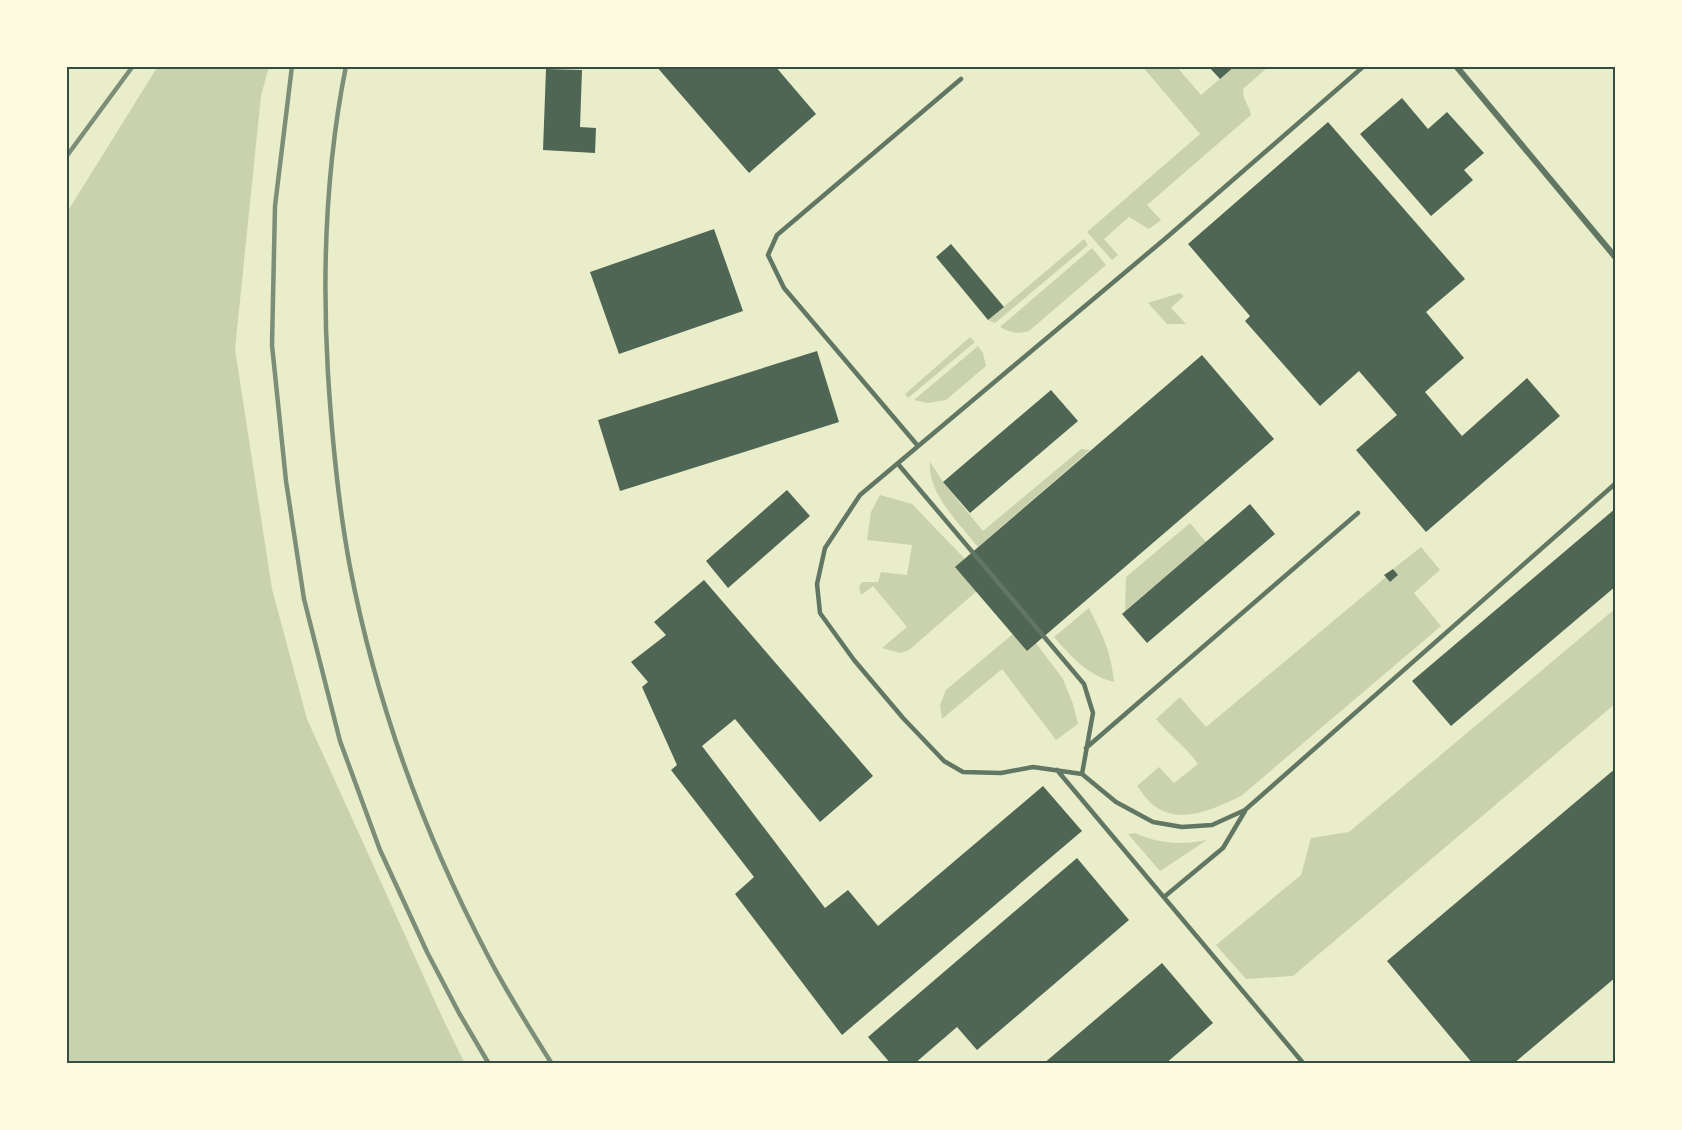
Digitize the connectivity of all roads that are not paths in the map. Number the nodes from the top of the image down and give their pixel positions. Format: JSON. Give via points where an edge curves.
{"nodes":[{"id":1,"x":1364,"y":66,"type":"edge"},
{"id":2,"x":1456,"y":66,"type":"edge"},
{"id":3,"x":961,"y":79,"type":"dead end"},
{"id":4,"x":1616,"y":258,"type":"edge"},
{"id":5,"x":918,"y":447,"type":"junction"},
{"id":6,"x":898,"y":464,"type":"junction"},
{"id":7,"x":1616,"y":483,"type":"edge"},
{"id":8,"x":1358,"y":513,"type":"dead end"},
{"id":9,"x":1086,"y":748,"type":"junction"},
{"id":10,"x":1057,"y":770,"type":"junction"},
{"id":11,"x":1082,"y":774,"type":"junction"},
{"id":12,"x":1245,"y":810,"type":"junction"},
{"id":13,"x":1164,"y":897,"type":"junction"},
{"id":14,"x":1304,"y":1064,"type":"edge"}],
"edges":[{"from":1,"to":5,"type":"lane"},
{"from":2,"to":4,"type":"street"},
{"from":3,"to":5,"type":"lane","via":[[777,235],[768,255],[784,288]]},
{"from":5,"to":6,"type":"lane"},
{"from":6,"to":9,"type":"lane","via":[[1084,684],[1093,713]]},
{"from":6,"to":10,"type":"lane","via":[[860,495],[825,548],[817,584],[820,613],[854,660],[944,761],[963,772],[1001,773],[1033,767]]},
{"from":7,"to":12,"type":"lane"},
{"from":8,"to":9,"type":"lane"},
{"from":9,"to":11,"type":"lane"},
{"from":10,"to":11,"type":"lane"},
{"from":10,"to":13,"type":"lane"},
{"from":11,"to":12,"type":"lane","via":[[1116,802],[1154,822],[1182,827],[1212,825]]},
{"from":12,"to":13,"type":"lane","via":[[1223,848]]},
{"from":13,"to":14,"type":"lane"}]}
